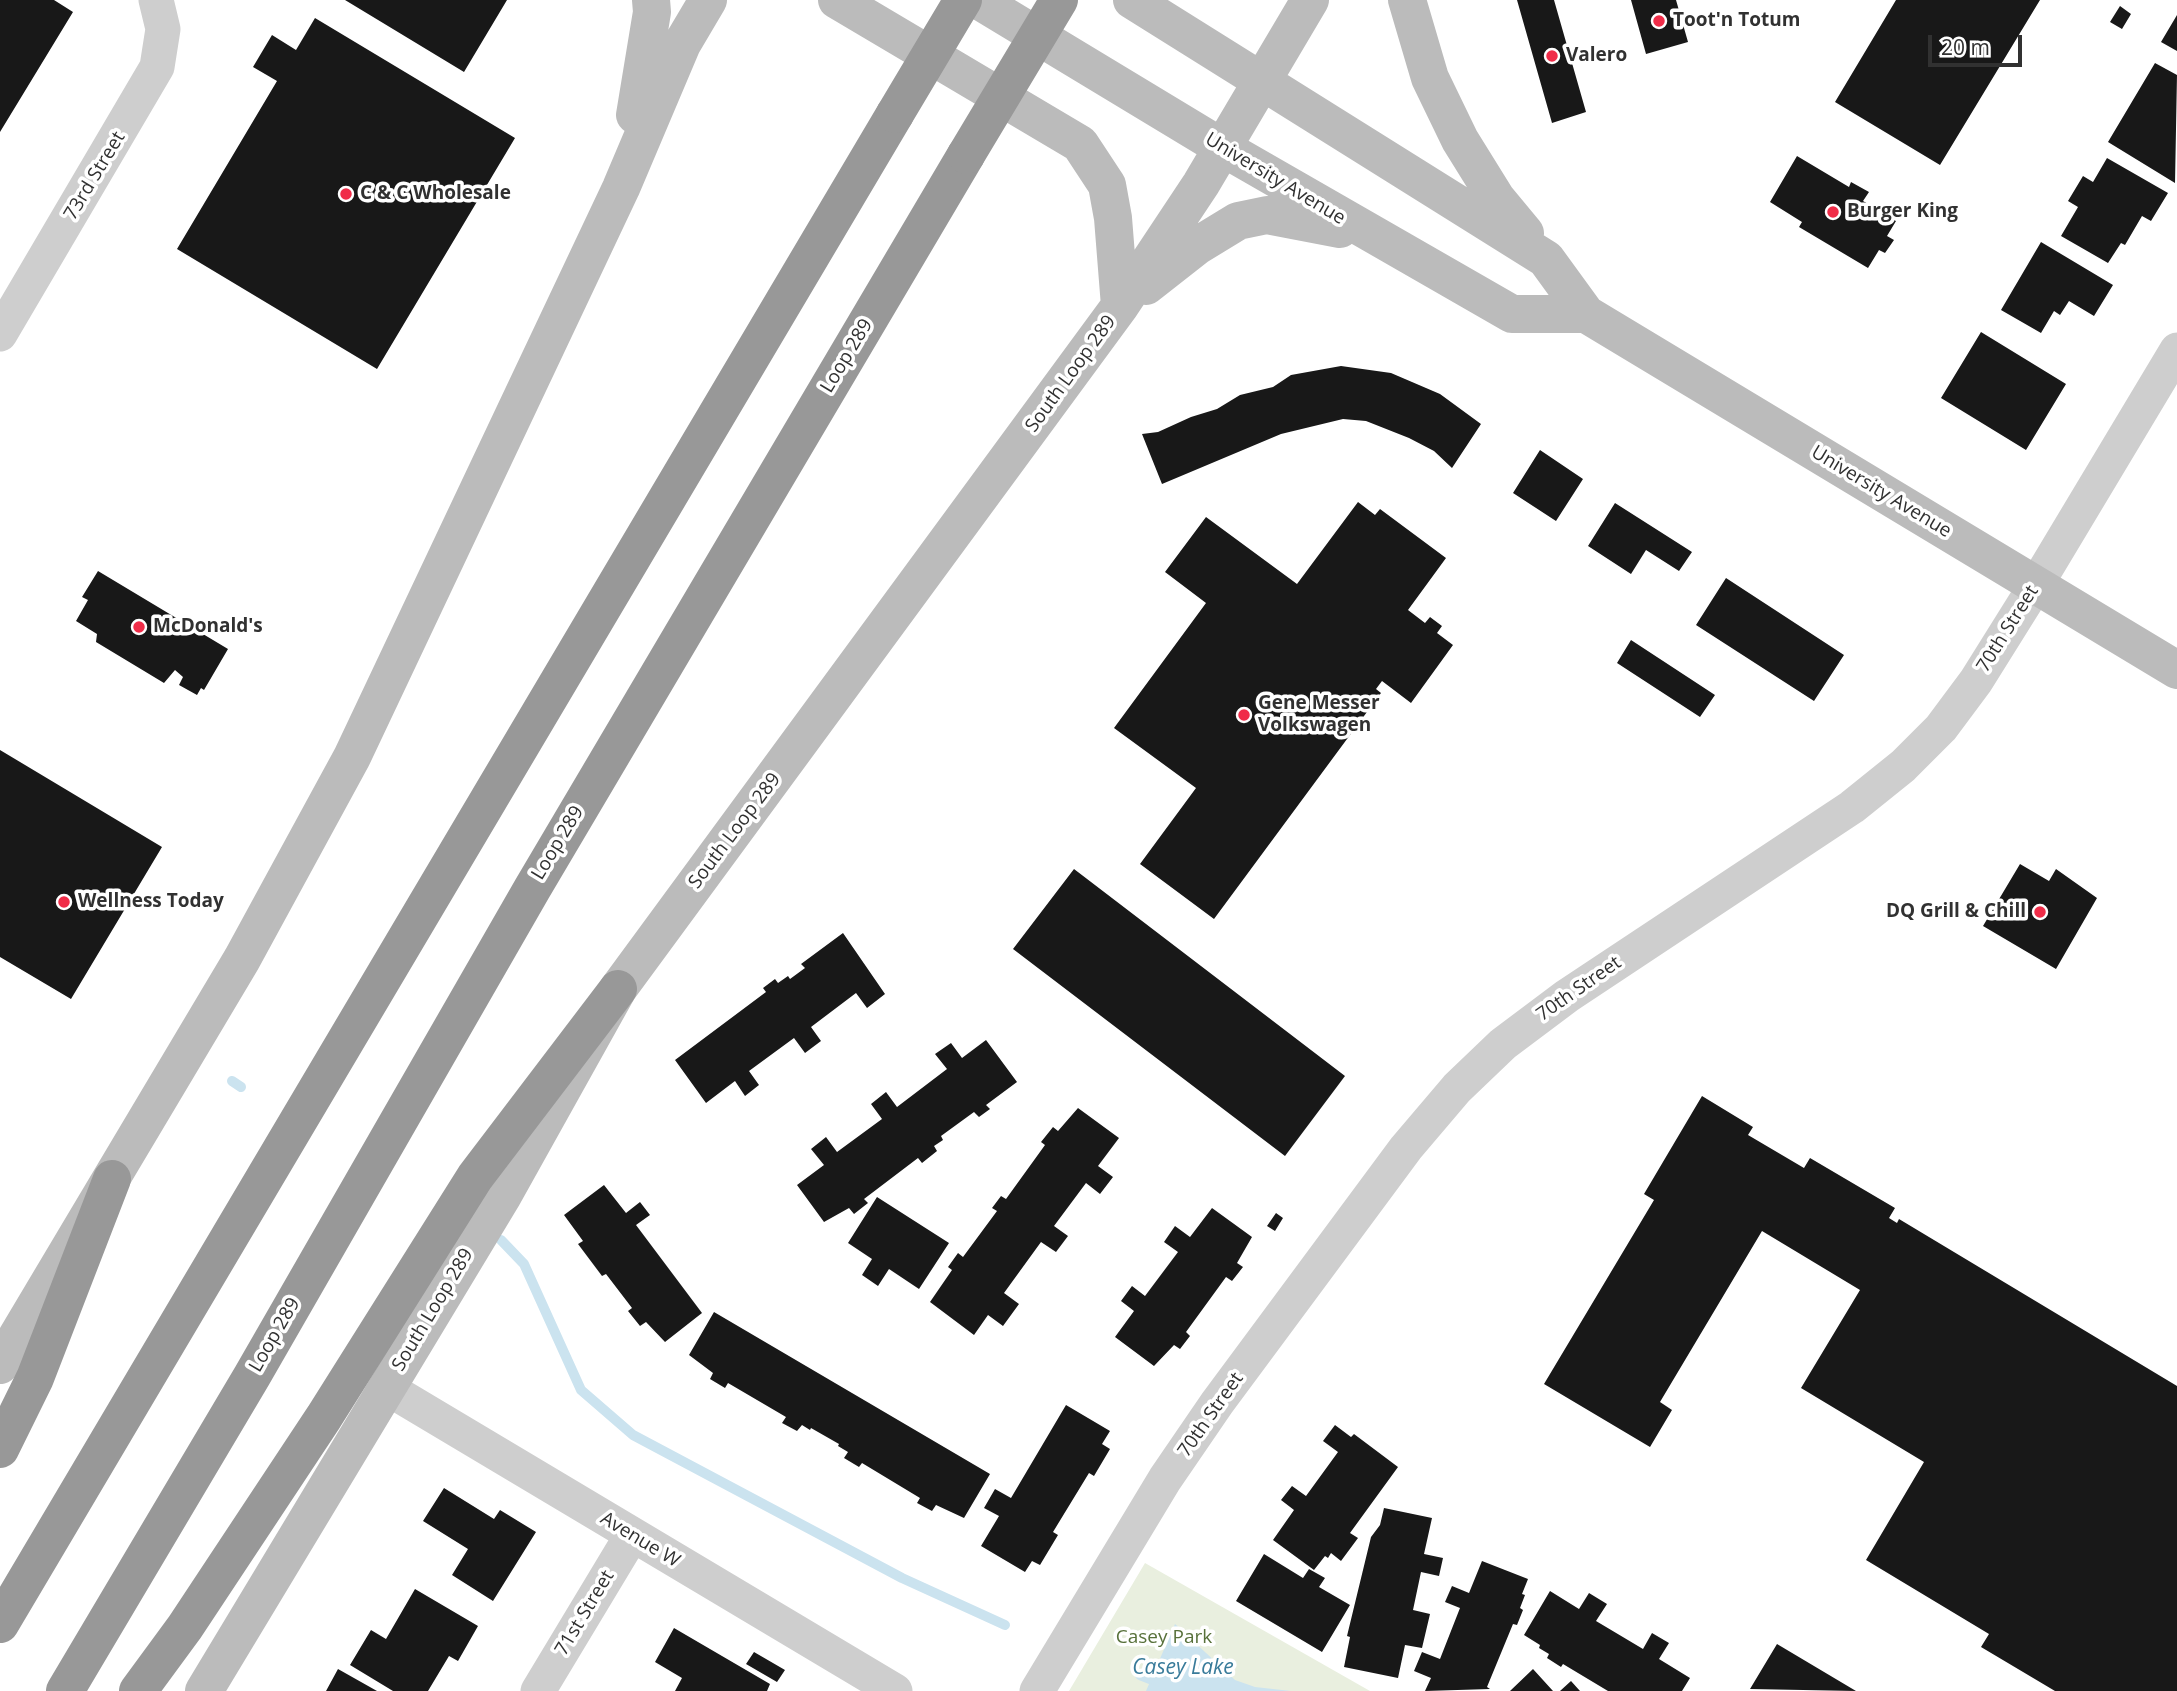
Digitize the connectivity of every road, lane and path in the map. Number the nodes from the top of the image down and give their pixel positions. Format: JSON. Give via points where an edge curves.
{"nodes":[{"id":1,"x":651,"y":0,"type":"edge"},
{"id":2,"x":708,"y":0,"type":"edge"},
{"id":3,"x":727,"y":0,"type":"edge"},
{"id":4,"x":836,"y":0,"type":"edge"},
{"id":5,"x":963,"y":0,"type":"edge"},
{"id":6,"x":978,"y":0,"type":"edge"},
{"id":7,"x":1059,"y":0,"type":"edge"},
{"id":8,"x":1132,"y":0,"type":"edge"},
{"id":9,"x":1310,"y":0,"type":"edge"},
{"id":10,"x":1407,"y":0,"type":"edge"},
{"id":11,"x":158,"y":5,"type":"edge"},
{"id":12,"x":682,"y":44,"type":"junction"},
{"id":13,"x":1264,"y":80,"type":"junction"},
{"id":14,"x":1223,"y":148,"type":"junction"},
{"id":15,"x":621,"y":188,"type":"junction"},
{"id":16,"x":1376,"y":238,"type":"junction"},
{"id":17,"x":1546,"y":259,"type":"junction"},
{"id":18,"x":1120,"y":306,"type":"junction"},
{"id":19,"x":1586,"y":314,"type":"junction"},
{"id":20,"x":0,"y":334,"type":"edge"},
{"id":21,"x":2177,"y":350,"type":"edge"},
{"id":22,"x":2036,"y":585,"type":"junction"},
{"id":23,"x":2177,"y":670,"type":"edge"},
{"id":24,"x":618,"y":989,"type":"junction"},
{"id":25,"x":112,"y":1179,"type":"junction"},
{"id":26,"x":0,"y":1365,"type":"edge"},
{"id":27,"x":387,"y":1388,"type":"junction"},
{"id":28,"x":0,"y":1449,"type":"edge"},
{"id":29,"x":632,"y":1535,"type":"junction"},
{"id":30,"x":0,"y":1624,"type":"edge"},
{"id":31,"x":65,"y":1691,"type":"edge"},
{"id":32,"x":138,"y":1691,"type":"edge"},
{"id":33,"x":204,"y":1691,"type":"edge"},
{"id":34,"x":538,"y":1691,"type":"edge"},
{"id":35,"x":895,"y":1691,"type":"edge"},
{"id":36,"x":1037,"y":1691,"type":"edge"}],
"edges":[{"from":1,"to":15,"type":"main road"},
{"from":2,"to":12,"type":"main road"},
{"from":3,"to":12,"type":"main road"},
{"from":4,"to":18,"type":"main road","via":[[1080,144],[1107,185]]},
{"from":5,"to":30,"type":"highway","bridge":true},
{"from":6,"to":14,"type":"main road","name":"University Avenue"},
{"from":7,"to":31,"type":"highway","name":"Loop 289","bridge":true,"via":[[532,888]]},
{"from":8,"to":13,"type":"main road","name":"University Avenue"},
{"from":9,"to":13,"type":"main road","name":"South Loop 289"},
{"from":10,"to":17,"type":"main road","via":[[1430,78],[1460,140],[1496,198]]},
{"from":11,"to":20,"type":"street","name":"73rd Street","via":[[162,47],[146,89]]},
{"from":12,"to":15,"type":"main road"},
{"from":13,"to":14,"type":"main road","name":"South Loop 289"},
{"from":13,"to":17,"type":"main road","name":"University Avenue"},
{"from":14,"to":16,"type":"main road","name":"University Avenue"},
{"from":14,"to":18,"type":"main road","name":"South Loop 289"},
{"from":15,"to":25,"type":"main road","via":[[352,757],[242,959]]},
{"from":16,"to":18,"type":"main road","via":[[1267,215],[1238,221],[1197,246]]},
{"from":16,"to":19,"type":"main road","name":"University Avenue","via":[[1511,314]]},
{"from":17,"to":19,"type":"main road","name":"University Avenue"},
{"from":18,"to":24,"type":"main road","name":"South Loop 289"},
{"from":19,"to":22,"type":"main road","name":"University Avenue"},
{"from":21,"to":22,"type":"street","name":"70th Street"},
{"from":22,"to":23,"type":"main road","name":"University Avenue"},
{"from":22,"to":36,"type":"street","name":"70th Street","via":[[1976,681],[1941,728],[1903,766],[1852,807],[1567,996],[1503,1044],[1457,1088],[1406,1148],[1217,1404]]},
{"from":24,"to":27,"type":"main road","name":"South Loop 289","via":[[502,1197]]},
{"from":24,"to":32,"type":"highway","via":[[475,1177],[324,1417]]},
{"from":25,"to":26,"type":"main road"},
{"from":25,"to":28,"type":"highway","via":[[35,1378]]},
{"from":27,"to":29,"type":"street","name":"Avenue W"},
{"from":27,"to":33,"type":"main road","name":"South Loop 289"},
{"from":29,"to":34,"type":"street","name":"71st Street"},
{"from":29,"to":35,"type":"street","name":"Avenue W"}]}
